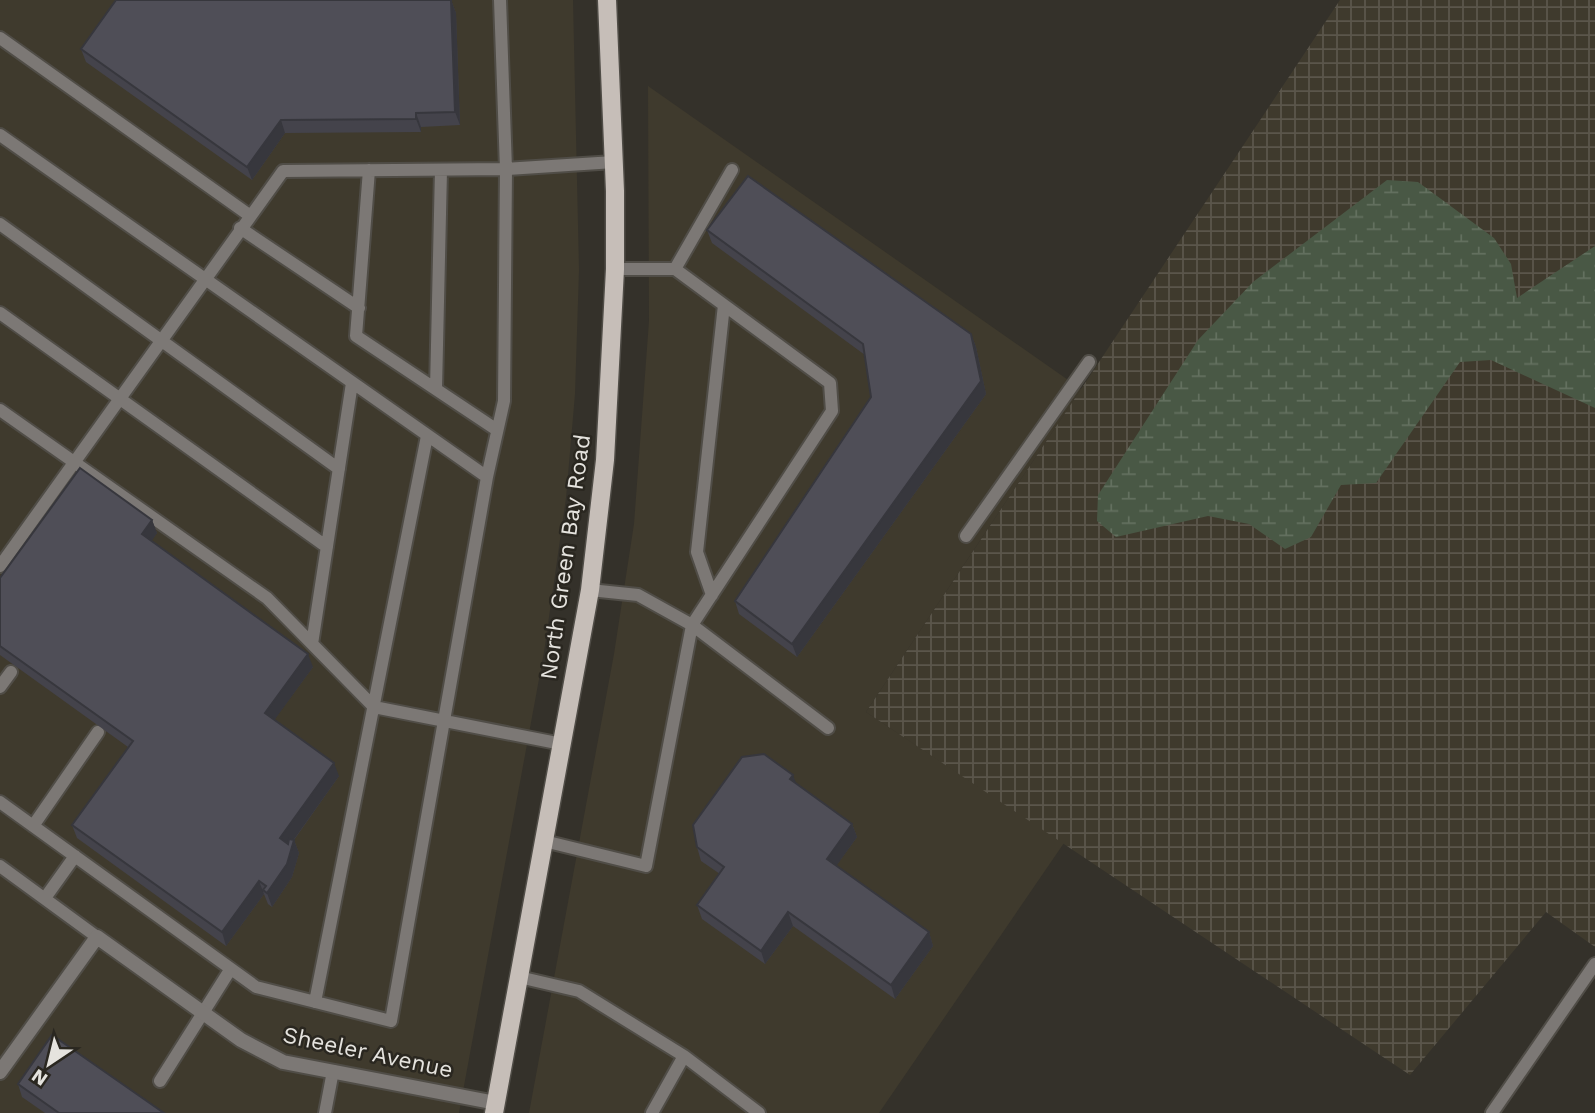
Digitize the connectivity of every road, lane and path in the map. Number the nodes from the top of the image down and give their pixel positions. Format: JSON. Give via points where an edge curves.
{"nodes":[{"id":1,"x":500,"y":0,"type":"edge"},
{"id":2,"x":607,"y":0,"type":"edge"},
{"id":3,"x":0,"y":38,"type":"edge"},
{"id":4,"x":0,"y":135,"type":"edge"},
{"id":5,"x":614,"y":162,"type":"junction"},
{"id":6,"x":506,"y":169,"type":"junction"},
{"id":7,"x":369,"y":170,"type":"junction"},
{"id":8,"x":441,"y":170,"type":"junction"},
{"id":9,"x":732,"y":170,"type":"dead end"},
{"id":10,"x":249,"y":215,"type":"junction"},
{"id":11,"x":0,"y":224,"type":"edge"},
{"id":12,"x":240,"y":228,"type":"junction"},
{"id":13,"x":615,"y":269,"type":"junction"},
{"id":14,"x":675,"y":269,"type":"junction"},
{"id":15,"x":204,"y":279,"type":"junction"},
{"id":16,"x":724,"y":305,"type":"junction"},
{"id":17,"x":359,"y":308,"type":"junction"},
{"id":18,"x":0,"y":313,"type":"edge"},
{"id":19,"x":160,"y":340,"type":"junction"},
{"id":20,"x":1089,"y":362,"type":"dead end"},
{"id":21,"x":352,"y":383,"type":"junction"},
{"id":22,"x":436,"y":389,"type":"junction"},
{"id":23,"x":119,"y":398,"type":"junction"},
{"id":24,"x":0,"y":410,"type":"edge"},
{"id":25,"x":497,"y":430,"type":"junction"},
{"id":26,"x":427,"y":436,"type":"junction"},
{"id":27,"x":74,"y":462,"type":"junction"},
{"id":28,"x":339,"y":469,"type":"junction"},
{"id":29,"x":487,"y":477,"type":"junction"},
{"id":30,"x":966,"y":536,"type":"dead end"},
{"id":31,"x":327,"y":547,"type":"junction"},
{"id":32,"x":0,"y":566,"type":"edge"},
{"id":33,"x":590,"y":590,"type":"junction"},
{"id":34,"x":712,"y":595,"type":"junction"},
{"id":35,"x":692,"y":625,"type":"junction"},
{"id":36,"x":312,"y":644,"type":"junction"},
{"id":37,"x":11,"y":672,"type":"dead end"},
{"id":38,"x":0,"y":687,"type":"edge"},
{"id":39,"x":374,"y":707,"type":"junction"},
{"id":40,"x":446,"y":722,"type":"junction"},
{"id":41,"x":828,"y":728,"type":"dead end"},
{"id":42,"x":98,"y":732,"type":"edge"},
{"id":43,"x":562,"y":744,"type":"junction"},
{"id":44,"x":0,"y":803,"type":"edge"},
{"id":45,"x":33,"y":826,"type":"junction"},
{"id":46,"x":544,"y":841,"type":"junction"},
{"id":47,"x":75,"y":856,"type":"junction"},
{"id":48,"x":0,"y":866,"type":"edge"},
{"id":49,"x":45,"y":898,"type":"junction"},
{"id":50,"x":97,"y":937,"type":"junction"},
{"id":51,"x":1595,"y":964,"type":"edge"},
{"id":52,"x":230,"y":970,"type":"junction"},
{"id":53,"x":519,"y":977,"type":"junction"},
{"id":54,"x":315,"y":1002,"type":"junction"},
{"id":55,"x":202,"y":1013,"type":"junction"},
{"id":56,"x":684,"y":1056,"type":"junction"},
{"id":57,"x":333,"y":1071,"type":"junction"},
{"id":58,"x":0,"y":1072,"type":"edge"},
{"id":59,"x":160,"y":1081,"type":"dead end"},
{"id":60,"x":495,"y":1108,"type":"edge"},
{"id":61,"x":325,"y":1113,"type":"edge"},
{"id":62,"x":652,"y":1113,"type":"edge"},
{"id":63,"x":759,"y":1113,"type":"edge"},
{"id":64,"x":1492,"y":1113,"type":"edge"}],
"edges":[{"from":1,"to":6,"type":"lane"},
{"from":2,"to":5,"type":"main road","name":"North Green Bay Road"},
{"from":3,"to":10,"type":"lane"},
{"from":4,"to":15,"type":"lane"},
{"from":5,"to":6,"type":"lane"},
{"from":5,"to":13,"type":"main road","name":"North Green Bay Road"},
{"from":6,"to":8,"type":"lane"},
{"from":6,"to":25,"type":"lane","via":[[504,401]]},
{"from":7,"to":8,"type":"lane"},
{"from":7,"to":10,"type":"lane","via":[[283,171]]},
{"from":7,"to":17,"type":"lane"},
{"from":8,"to":22,"type":"lane"},
{"from":9,"to":14,"type":"lane"},
{"from":10,"to":12,"type":"lane"},
{"from":11,"to":19,"type":"lane"},
{"from":12,"to":15,"type":"lane"},
{"from":12,"to":17,"type":"lane"},
{"from":13,"to":14,"type":"lane"},
{"from":13,"to":33,"type":"main road","name":"North Green Bay Road","via":[[610,397]]},
{"from":14,"to":16,"type":"lane"},
{"from":15,"to":19,"type":"lane"},
{"from":15,"to":21,"type":"lane"},
{"from":16,"to":34,"type":"lane","via":[[697,552]]},
{"from":16,"to":34,"type":"lane","via":[[830,383],[832,411]]},
{"from":17,"to":22,"type":"lane","via":[[356,336]]},
{"from":18,"to":23,"type":"lane"},
{"from":19,"to":23,"type":"lane"},
{"from":19,"to":28,"type":"lane"},
{"from":20,"to":30,"type":"lane"},
{"from":21,"to":26,"type":"lane"},
{"from":21,"to":28,"type":"lane"},
{"from":22,"to":25,"type":"lane"},
{"from":23,"to":27,"type":"lane"},
{"from":23,"to":31,"type":"lane"},
{"from":24,"to":27,"type":"lane"},
{"from":25,"to":29,"type":"lane"},
{"from":26,"to":29,"type":"lane"},
{"from":26,"to":39,"type":"lane"},
{"from":27,"to":32,"type":"lane"},
{"from":27,"to":36,"type":"lane","via":[[267,597]]},
{"from":28,"to":31,"type":"lane"},
{"from":29,"to":40,"type":"lane"},
{"from":31,"to":36,"type":"lane"},
{"from":33,"to":35,"type":"lane","via":[[638,595]]},
{"from":33,"to":43,"type":"main road","name":"North Green Bay Road"},
{"from":34,"to":35,"type":"lane"},
{"from":35,"to":41,"type":"lane"},
{"from":35,"to":46,"type":"lane","via":[[646,866]]},
{"from":36,"to":39,"type":"lane"},
{"from":37,"to":38,"type":"lane"},
{"from":39,"to":40,"type":"lane"},
{"from":39,"to":54,"type":"lane"},
{"from":40,"to":43,"type":"lane"},
{"from":40,"to":54,"type":"lane","via":[[391,1021]]},
{"from":42,"to":45,"type":"lane"},
{"from":43,"to":46,"type":"main road","name":"North Green Bay Road"},
{"from":44,"to":45,"type":"lane"},
{"from":45,"to":47,"type":"lane"},
{"from":46,"to":53,"type":"main road","name":"North Green Bay Road"},
{"from":47,"to":49,"type":"lane"},
{"from":47,"to":52,"type":"lane"},
{"from":48,"to":49,"type":"lane"},
{"from":49,"to":50,"type":"lane"},
{"from":50,"to":55,"type":"street","name":"Sheeler Avenue"},
{"from":50,"to":58,"type":"street"},
{"from":51,"to":64,"type":"lane"},
{"from":52,"to":54,"type":"lane","via":[[256,987]]},
{"from":52,"to":55,"type":"lane"},
{"from":53,"to":56,"type":"lane","via":[[579,991]]},
{"from":53,"to":60,"type":"main road","name":"North Green Bay Road"},
{"from":55,"to":57,"type":"street","name":"Sheeler Avenue","via":[[283,1062]]},
{"from":55,"to":59,"type":"lane"},
{"from":56,"to":62,"type":"lane"},
{"from":56,"to":63,"type":"lane"},
{"from":57,"to":60,"type":"street","name":"Sheeler Avenue"},
{"from":57,"to":61,"type":"lane"}]}
